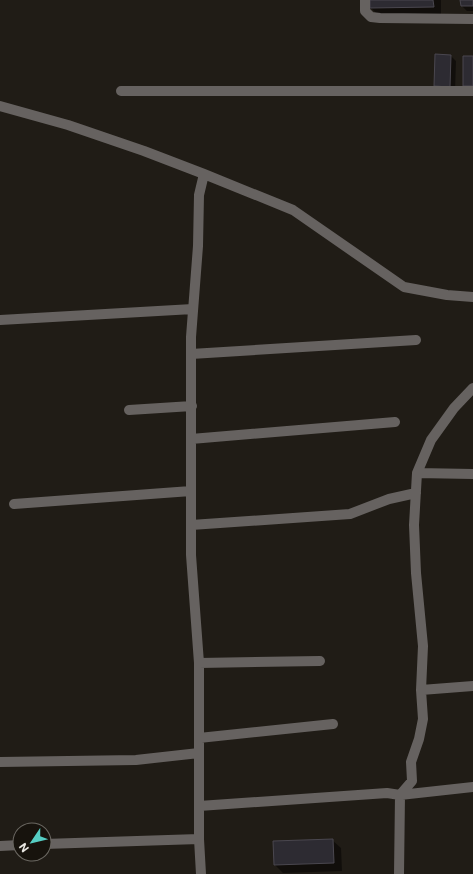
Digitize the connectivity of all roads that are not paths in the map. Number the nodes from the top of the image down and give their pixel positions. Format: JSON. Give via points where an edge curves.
{"nodes":[{"id":1,"x":365,"y":0,"type":"edge"},
{"id":2,"x":473,"y":19,"type":"edge"},
{"id":3,"x":121,"y":91,"type":"dead end"},
{"id":4,"x":473,"y":91,"type":"edge"},
{"id":5,"x":0,"y":106,"type":"edge"},
{"id":6,"x":204,"y":174,"type":"junction"},
{"id":7,"x":473,"y":297,"type":"edge"},
{"id":8,"x":193,"y":309,"type":"junction"},
{"id":9,"x":0,"y":320,"type":"edge"},
{"id":10,"x":416,"y":340,"type":"dead end"},
{"id":11,"x":191,"y":354,"type":"junction"},
{"id":12,"x":473,"y":388,"type":"edge"},
{"id":13,"x":192,"y":406,"type":"junction"},
{"id":14,"x":129,"y":410,"type":"dead end"},
{"id":15,"x":395,"y":422,"type":"dead end"},
{"id":16,"x":191,"y":439,"type":"junction"},
{"id":17,"x":417,"y":473,"type":"junction"},
{"id":18,"x":473,"y":474,"type":"edge"},
{"id":19,"x":191,"y":491,"type":"junction"},
{"id":20,"x":416,"y":492,"type":"junction"},
{"id":21,"x":14,"y":504,"type":"dead end"},
{"id":22,"x":191,"y":525,"type":"junction"},
{"id":23,"x":320,"y":661,"type":"dead end"},
{"id":24,"x":199,"y":663,"type":"junction"},
{"id":25,"x":473,"y":686,"type":"edge"},
{"id":26,"x":421,"y":690,"type":"junction"},
{"id":27,"x":334,"y":724,"type":"dead end"},
{"id":28,"x":199,"y":738,"type":"junction"},
{"id":29,"x":199,"y":753,"type":"junction"},
{"id":30,"x":0,"y":762,"type":"edge"},
{"id":31,"x":473,"y":787,"type":"edge"},
{"id":32,"x":400,"y":795,"type":"junction"},
{"id":33,"x":199,"y":806,"type":"junction"},
{"id":34,"x":199,"y":839,"type":"junction"},
{"id":35,"x":52,"y":844,"type":"edge"},
{"id":36,"x":12,"y":845,"type":"edge"},
{"id":37,"x":0,"y":846,"type":"edge"},
{"id":38,"x":201,"y":874,"type":"edge"},
{"id":39,"x":399,"y":874,"type":"edge"}],
"edges":[{"from":1,"to":2,"type":"street","via":[[366,11],[371,17]]},
{"from":3,"to":4,"type":"street"},
{"from":5,"to":6,"type":"street","via":[[68,125]]},
{"from":6,"to":7,"type":"street","via":[[293,210],[404,287]]},
{"from":6,"to":8,"type":"street","via":[[199,195]]},
{"from":8,"to":9,"type":"street"},
{"from":8,"to":11,"type":"street"},
{"from":10,"to":11,"type":"street"},
{"from":11,"to":13,"type":"street"},
{"from":12,"to":17,"type":"street","via":[[454,408],[431,440]]},
{"from":13,"to":14,"type":"street"},
{"from":13,"to":16,"type":"street"},
{"from":15,"to":16,"type":"street"},
{"from":16,"to":19,"type":"street"},
{"from":17,"to":18,"type":"street"},
{"from":17,"to":20,"type":"street"},
{"from":19,"to":21,"type":"street"},
{"from":19,"to":22,"type":"street"},
{"from":20,"to":22,"type":"street","via":[[350,514]]},
{"from":20,"to":26,"type":"street","via":[[416,573],[423,646]]},
{"from":22,"to":24,"type":"street"},
{"from":23,"to":24,"type":"street"},
{"from":24,"to":28,"type":"street"},
{"from":25,"to":26,"type":"street"},
{"from":26,"to":32,"type":"street","via":[[423,719],[411,762],[412,781]]},
{"from":27,"to":28,"type":"street"},
{"from":28,"to":29,"type":"street"},
{"from":29,"to":30,"type":"street","via":[[136,760]]},
{"from":29,"to":33,"type":"street"},
{"from":31,"to":32,"type":"street"},
{"from":32,"to":33,"type":"street","via":[[386,793]]},
{"from":32,"to":39,"type":"street"},
{"from":33,"to":34,"type":"street"},
{"from":34,"to":35,"type":"street"},
{"from":34,"to":38,"type":"street"},
{"from":36,"to":37,"type":"street"}]}
